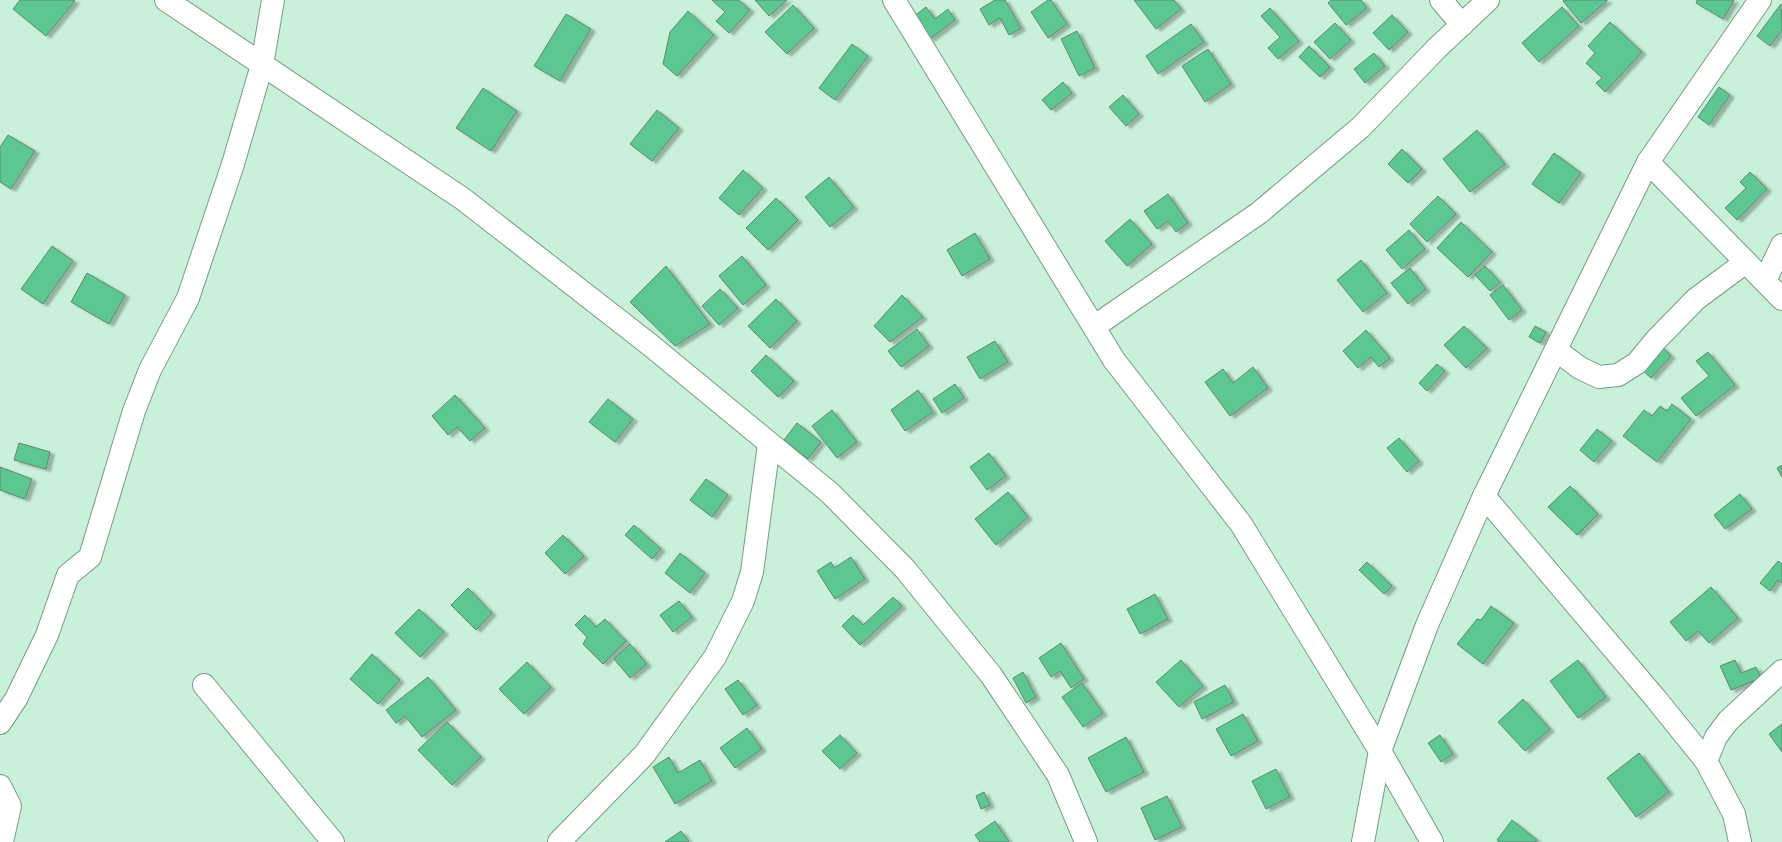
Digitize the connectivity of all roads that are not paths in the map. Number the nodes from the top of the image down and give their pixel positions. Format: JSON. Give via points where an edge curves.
{"nodes":[{"id":1,"x":166,"y":0,"type":"edge"},
{"id":2,"x":273,"y":0,"type":"edge"},
{"id":3,"x":894,"y":0,"type":"edge"},
{"id":4,"x":1441,"y":0,"type":"edge"},
{"id":5,"x":1488,"y":0,"type":"edge"},
{"id":6,"x":1760,"y":0,"type":"edge"},
{"id":7,"x":1462,"y":25,"type":"junction"},
{"id":8,"x":262,"y":65,"type":"junction"},
{"id":9,"x":1648,"y":162,"type":"junction"},
{"id":10,"x":1782,"y":245,"type":"edge"},
{"id":11,"x":1746,"y":262,"type":"junction"},
{"id":12,"x":1765,"y":281,"type":"junction"},
{"id":13,"x":1782,"y":299,"type":"edge"},
{"id":14,"x":1095,"y":326,"type":"junction"},
{"id":15,"x":1556,"y":350,"type":"junction"},
{"id":16,"x":769,"y":444,"type":"junction"},
{"id":17,"x":1484,"y":496,"type":"junction"},
{"id":18,"x":1782,"y":671,"type":"edge"},
{"id":19,"x":204,"y":685,"type":"dead end"},
{"id":20,"x":0,"y":723,"type":"edge"},
{"id":21,"x":1380,"y":750,"type":"junction"},
{"id":22,"x":1706,"y":761,"type":"junction"},
{"id":23,"x":0,"y":786,"type":"edge"},
{"id":24,"x":2,"y":842,"type":"edge"},
{"id":25,"x":333,"y":842,"type":"edge"},
{"id":26,"x":559,"y":842,"type":"edge"},
{"id":27,"x":1086,"y":842,"type":"edge"},
{"id":28,"x":1363,"y":842,"type":"edge"},
{"id":29,"x":1432,"y":842,"type":"edge"},
{"id":30,"x":1740,"y":842,"type":"edge"}],
"edges":[{"from":1,"to":8,"type":"street"},
{"from":2,"to":8,"type":"street"},
{"from":3,"to":14,"type":"street"},
{"from":4,"to":7,"type":"street"},
{"from":5,"to":7,"type":"street"},
{"from":6,"to":9,"type":"street"},
{"from":7,"to":14,"type":"street","via":[[1361,127],[1259,213]]},
{"from":8,"to":16,"type":"street","via":[[463,199],[649,344]]},
{"from":8,"to":20,"type":"street","via":[[188,298],[150,370],[134,411],[90,554],[68,574],[47,634],[16,699]]},
{"from":9,"to":11,"type":"street"},
{"from":9,"to":15,"type":"street"},
{"from":10,"to":12,"type":"street"},
{"from":11,"to":12,"type":"street"},
{"from":11,"to":15,"type":"street","via":[[1696,299],[1637,363],[1618,375],[1599,377],[1580,368]]},
{"from":12,"to":13,"type":"street"},
{"from":14,"to":21,"type":"street","via":[[1114,360],[1139,394],[1241,524]]},
{"from":15,"to":17,"type":"street"},
{"from":16,"to":26,"type":"street","via":[[752,572],[743,601],[715,657],[644,755]]},
{"from":16,"to":27,"type":"street","via":[[830,493],[935,604],[986,669],[1058,775]]},
{"from":17,"to":21,"type":"street","via":[[1427,625]]},
{"from":17,"to":22,"type":"street"},
{"from":18,"to":22,"type":"street","via":[[1728,721],[1716,737]]},
{"from":19,"to":25,"type":"street"},
{"from":21,"to":28,"type":"street"},
{"from":21,"to":29,"type":"street"},
{"from":22,"to":30,"type":"street","via":[[1734,814]]},
{"from":23,"to":24,"type":"street","via":[[10,806]]}]}
